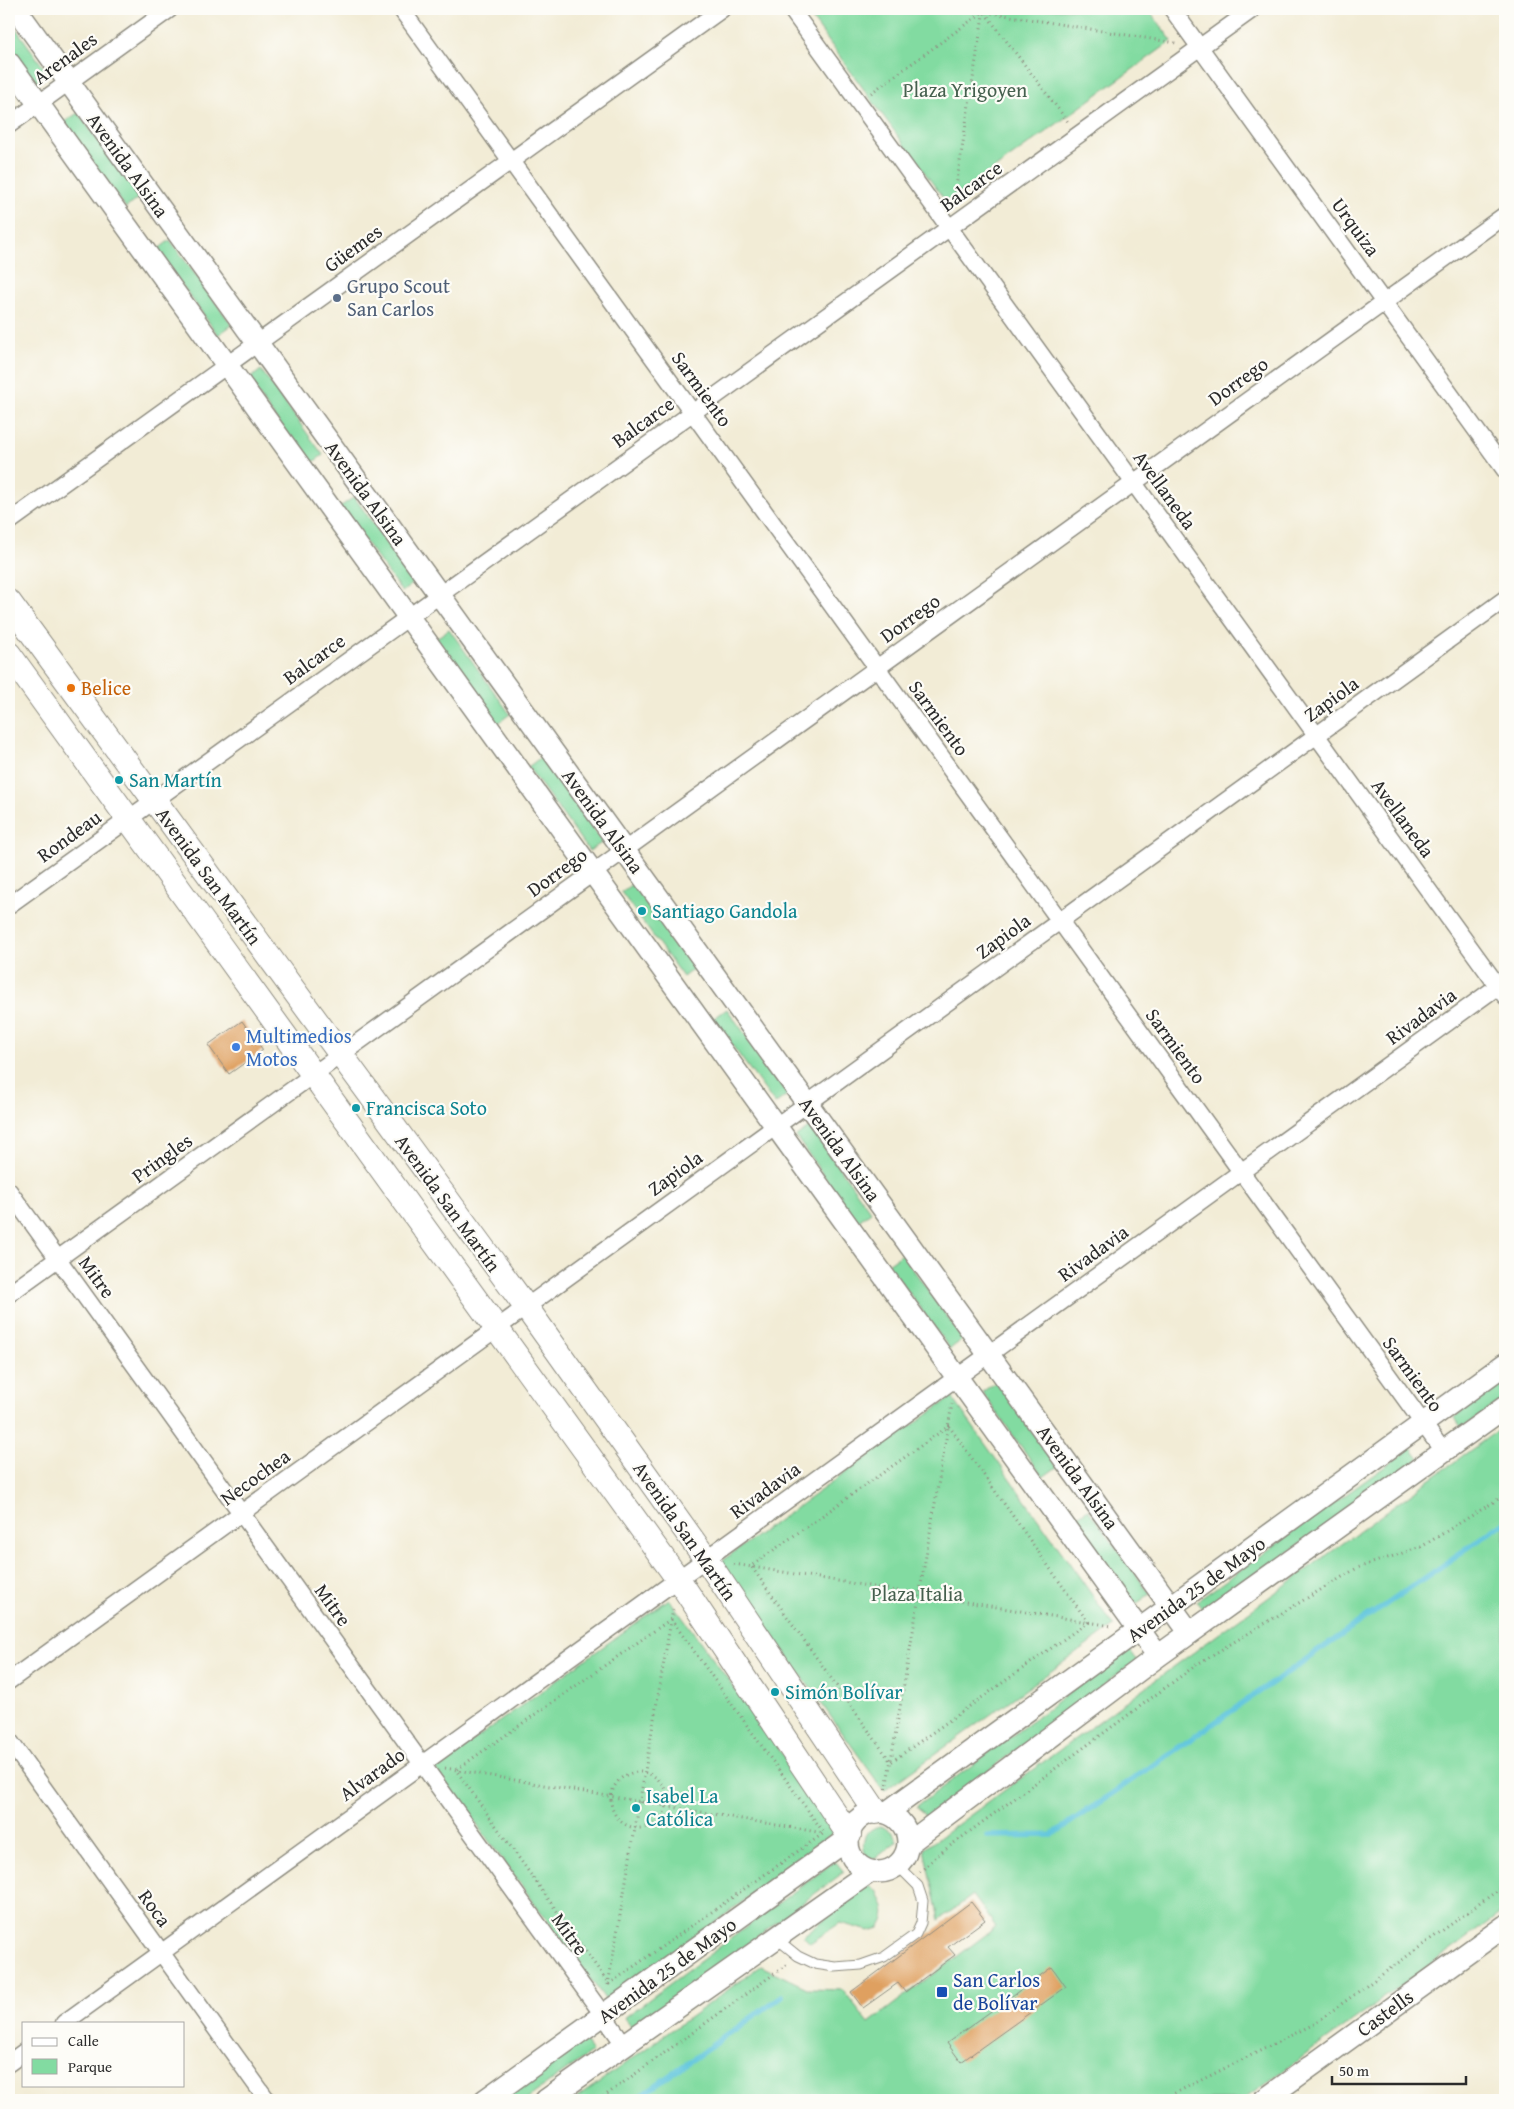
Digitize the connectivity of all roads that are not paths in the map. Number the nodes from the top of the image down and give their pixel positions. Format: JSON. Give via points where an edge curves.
{"nodes":[{"id":1,"x":16,"y":9,"type":"edge"},
{"id":2,"x":170,"y":9,"type":"edge"},
{"id":3,"x":401,"y":9,"type":"edge"},
{"id":4,"x":722,"y":9,"type":"edge"},
{"id":5,"x":791,"y":9,"type":"edge"},
{"id":6,"x":1172,"y":9,"type":"edge"},
{"id":7,"x":1253,"y":9,"type":"edge"},
{"id":8,"x":1200,"y":47,"type":"junction"},
{"id":9,"x":9,"y":63,"type":"edge"},
{"id":10,"x":68,"y":82,"type":"junction"},
{"id":11,"x":38,"y":104,"type":"junction"},
{"id":12,"x":9,"y":125,"type":"edge"},
{"id":13,"x":511,"y":160,"type":"junction"},
{"id":14,"x":1505,"y":215,"type":"edge"},
{"id":15,"x":949,"y":228,"type":"junction"},
{"id":16,"x":1384,"y":302,"type":"junction"},
{"id":17,"x":257,"y":343,"type":"junction"},
{"id":18,"x":227,"y":365,"type":"junction"},
{"id":19,"x":693,"y":413,"type":"junction"},
{"id":20,"x":1505,"y":470,"type":"edge"},
{"id":21,"x":1134,"y":483,"type":"junction"},
{"id":22,"x":9,"y":522,"type":"edge"},
{"id":23,"x":440,"y":595,"type":"junction"},
{"id":24,"x":1505,"y":599,"type":"edge"},
{"id":25,"x":9,"y":602,"type":"edge"},
{"id":26,"x":408,"y":617,"type":"junction"},
{"id":27,"x":9,"y":654,"type":"edge"},
{"id":28,"x":877,"y":668,"type":"junction"},
{"id":29,"x":1317,"y":735,"type":"junction"},
{"id":30,"x":154,"y":801,"type":"junction"},
{"id":31,"x":128,"y":819,"type":"junction"},
{"id":32,"x":624,"y":850,"type":"junction"},
{"id":33,"x":593,"y":873,"type":"junction"},
{"id":34,"x":9,"y":905,"type":"edge"},
{"id":35,"x":1060,"y":921,"type":"junction"},
{"id":36,"x":1503,"y":988,"type":"edge"},
{"id":37,"x":339,"y":1056,"type":"junction"},
{"id":38,"x":313,"y":1075,"type":"junction"},
{"id":39,"x":807,"y":1104,"type":"junction"},
{"id":40,"x":776,"y":1126,"type":"junction"},
{"id":41,"x":1241,"y":1172,"type":"junction"},
{"id":42,"x":9,"y":1191,"type":"edge"},
{"id":43,"x":58,"y":1259,"type":"junction"},
{"id":44,"x":9,"y":1294,"type":"edge"},
{"id":45,"x":526,"y":1307,"type":"junction"},
{"id":46,"x":496,"y":1328,"type":"junction"},
{"id":47,"x":989,"y":1354,"type":"junction"},
{"id":48,"x":1505,"y":1364,"type":"edge"},
{"id":49,"x":957,"y":1378,"type":"junction"},
{"id":50,"x":1505,"y":1407,"type":"edge"},
{"id":51,"x":1422,"y":1423,"type":"junction"},
{"id":52,"x":1443,"y":1452,"type":"junction"},
{"id":53,"x":241,"y":1513,"type":"junction"},
{"id":54,"x":706,"y":1559,"type":"junction"},
{"id":55,"x":678,"y":1579,"type":"junction"},
{"id":56,"x":1171,"y":1607,"type":"junction"},
{"id":57,"x":1139,"y":1630,"type":"junction"},
{"id":58,"x":1190,"y":1633,"type":"junction"},
{"id":59,"x":1158,"y":1656,"type":"junction"},
{"id":60,"x":9,"y":1681,"type":"edge"},
{"id":61,"x":9,"y":1740,"type":"edge"},
{"id":62,"x":422,"y":1764,"type":"junction"},
{"id":63,"x":881,"y":1812,"type":"junction"},
{"id":64,"x":849,"y":1837,"type":"junction"},
{"id":65,"x":908,"y":1843,"type":"junction"},
{"id":66,"x":871,"y":1871,"type":"junction"},
{"id":67,"x":904,"y":1873,"type":"junction"},
{"id":68,"x":1505,"y":1926,"type":"edge"},
{"id":69,"x":775,"y":1937,"type":"junction"},
{"id":70,"x":161,"y":1952,"type":"junction"},
{"id":71,"x":603,"y":2015,"type":"junction"},
{"id":72,"x":65,"y":2022,"type":"edge"},
{"id":73,"x":624,"y":2044,"type":"junction"},
{"id":74,"x":22,"y":2053,"type":"edge"},
{"id":75,"x":9,"y":2062,"type":"edge"},
{"id":76,"x":267,"y":2100,"type":"edge"},
{"id":77,"x":485,"y":2100,"type":"edge"},
{"id":78,"x":546,"y":2100,"type":"edge"},
{"id":79,"x":1264,"y":2100,"type":"edge"}],
"edges":[{"from":1,"to":10,"type":"street","name":"Avenida Alsina"},
{"from":2,"to":10,"type":"street","name":"Arenales"},
{"from":3,"to":13,"type":"street","name":"Sarmiento"},
{"from":4,"to":13,"type":"street","name":"Güemes"},
{"from":5,"to":15,"type":"street","name":"Avellaneda"},
{"from":6,"to":8,"type":"street","name":"Urquiza"},
{"from":7,"to":8,"type":"street","name":"Balcarce"},
{"from":8,"to":15,"type":"street","name":"Balcarce"},
{"from":8,"to":16,"type":"street","name":"Urquiza"},
{"from":9,"to":11,"type":"street","name":"Avenida Alsina"},
{"from":10,"to":11,"type":"street","name":"Arenales"},
{"from":10,"to":17,"type":"street","name":"Avenida Alsina"},
{"from":11,"to":12,"type":"street","name":"Arenales"},
{"from":11,"to":18,"type":"street","name":"Avenida Alsina"},
{"from":13,"to":17,"type":"street","name":"Güemes"},
{"from":13,"to":19,"type":"street","name":"Sarmiento"},
{"from":14,"to":16,"type":"street","name":"Dorrego"},
{"from":15,"to":19,"type":"street","name":"Balcarce"},
{"from":15,"to":21,"type":"street","name":"Avellaneda"},
{"from":16,"to":20,"type":"street","name":"Urquiza"},
{"from":16,"to":21,"type":"street","name":"Dorrego"},
{"from":17,"to":18,"type":"street","name":"Güemes"},
{"from":17,"to":23,"type":"street","name":"Avenida Alsina"},
{"from":18,"to":22,"type":"street","name":"Güemes"},
{"from":18,"to":26,"type":"street","name":"Avenida Alsina"},
{"from":19,"to":23,"type":"street","name":"Balcarce"},
{"from":19,"to":28,"type":"street","name":"Sarmiento"},
{"from":21,"to":28,"type":"street","name":"Dorrego"},
{"from":21,"to":29,"type":"street","name":"Avellaneda"},
{"from":23,"to":26,"type":"street","name":"Balcarce"},
{"from":23,"to":32,"type":"street","name":"Avenida Alsina"},
{"from":24,"to":29,"type":"street","name":"Zapiola"},
{"from":25,"to":30,"type":"main road","name":"Avenida San Martín"},
{"from":26,"to":30,"type":"street","name":"Balcarce"},
{"from":26,"to":33,"type":"street","name":"Avenida Alsina"},
{"from":27,"to":31,"type":"main road","name":"Avenida San Martín"},
{"from":28,"to":32,"type":"street","name":"Dorrego"},
{"from":28,"to":35,"type":"street","name":"Sarmiento"},
{"from":29,"to":35,"type":"street","name":"Zapiola"},
{"from":29,"to":36,"type":"street","name":"Avellaneda"},
{"from":30,"to":31,"type":"street","name":"Rondeau"},
{"from":30,"to":37,"type":"main road","name":"Avenida San Martín"},
{"from":31,"to":34,"type":"street","name":"Rondeau"},
{"from":31,"to":38,"type":"main road","name":"Avenida San Martín"},
{"from":32,"to":33,"type":"street","name":"Dorrego"},
{"from":32,"to":39,"type":"street","name":"Avenida Alsina"},
{"from":33,"to":37,"type":"street","name":"Dorrego"},
{"from":33,"to":40,"type":"street","name":"Avenida Alsina"},
{"from":35,"to":39,"type":"street","name":"Zapiola"},
{"from":35,"to":41,"type":"street","name":"Sarmiento"},
{"from":36,"to":41,"type":"street","name":"Rivadavia"},
{"from":37,"to":38,"type":"street","name":"Pringles"},
{"from":37,"to":45,"type":"main road","name":"Avenida San Martín"},
{"from":38,"to":43,"type":"street","name":"Pringles"},
{"from":38,"to":46,"type":"main road","name":"Avenida San Martín"},
{"from":39,"to":40,"type":"street","name":"Zapiola"},
{"from":39,"to":47,"type":"street","name":"Avenida Alsina"},
{"from":40,"to":45,"type":"street","name":"Zapiola"},
{"from":40,"to":49,"type":"street","name":"Avenida Alsina"},
{"from":41,"to":47,"type":"street","name":"Rivadavia"},
{"from":41,"to":51,"type":"street","name":"Sarmiento"},
{"from":42,"to":43,"type":"street","name":"Mitre"},
{"from":43,"to":44,"type":"street","name":"Pringles"},
{"from":43,"to":53,"type":"street","name":"Mitre"},
{"from":45,"to":46,"type":"street","name":"Necochea"},
{"from":45,"to":54,"type":"main road","name":"Avenida San Martín"},
{"from":46,"to":53,"type":"street","name":"Necochea"},
{"from":46,"to":55,"type":"main road","name":"Avenida San Martín"},
{"from":47,"to":49,"type":"street","name":"Rivadavia"},
{"from":47,"to":56,"type":"street","name":"Avenida Alsina"},
{"from":48,"to":51,"type":"street","name":"Avenida 25 de Mayo"},
{"from":49,"to":54,"type":"street","name":"Rivadavia"},
{"from":49,"to":57,"type":"street","name":"Avenida Alsina"},
{"from":50,"to":52,"type":"street","name":"Avenida 25 de Mayo"},
{"from":51,"to":52,"type":"street","name":"Sarmiento"},
{"from":51,"to":56,"type":"street","name":"Avenida 25 de Mayo"},
{"from":52,"to":58,"type":"street","name":"Avenida 25 de Mayo"},
{"from":53,"to":60,"type":"street","name":"Necochea"},
{"from":53,"to":62,"type":"street","name":"Mitre"},
{"from":54,"to":55,"type":"street","name":"Alvarado"},
{"from":54,"to":63,"type":"main road","name":"Avenida San Martín"},
{"from":55,"to":62,"type":"street","name":"Alvarado"},
{"from":55,"to":64,"type":"main road","name":"Avenida San Martín"},
{"from":56,"to":57,"type":"street","name":"Avenida 25 de Mayo"},
{"from":56,"to":58,"type":"street","name":"Avenida Alsina"},
{"from":57,"to":59,"type":"street","name":"Avenida Alsina"},
{"from":57,"to":63,"type":"street","name":"Avenida 25 de Mayo"},
{"from":58,"to":59,"type":"street","name":"Avenida 25 de Mayo"},
{"from":59,"to":65,"type":"street","name":"Avenida 25 de Mayo"},
{"from":61,"to":70,"type":"street","name":"Roca"},
{"from":62,"to":70,"type":"street","name":"Alvarado"},
{"from":62,"to":71,"type":"street","name":"Mitre"},
{"from":63,"to":64,"type":"street","via":[[862,1816]]},
{"from":63,"to":65,"type":"street","via":[[898,1819],[906,1830]]},
{"from":64,"to":66,"type":"street","via":[[850,1853]]},
{"from":64,"to":71,"type":"street","name":"Avenida 25 de Mayo"},
{"from":65,"to":67,"type":"street"},
{"from":66,"to":67,"type":"street"},
{"from":66,"to":69,"type":"street","name":"Avenida 25 de Mayo"},
{"from":67,"to":69,"type":"lane","via":[[918,1886],[923,1901],[921,1923],[916,1934],[884,1957],[844,1967],[815,1964],[798,1956]]},
{"from":68,"to":79,"type":"street","name":"Castells"},
{"from":69,"to":73,"type":"street","name":"Avenida 25 de Mayo"},
{"from":70,"to":72,"type":"street","name":"Alvarado"},
{"from":70,"to":76,"type":"street","name":"Roca"},
{"from":71,"to":73,"type":"street","name":"Mitre"},
{"from":71,"to":77,"type":"street","name":"Avenida 25 de Mayo"},
{"from":73,"to":78,"type":"street","name":"Avenida 25 de Mayo"},
{"from":74,"to":75,"type":"street"}]}
